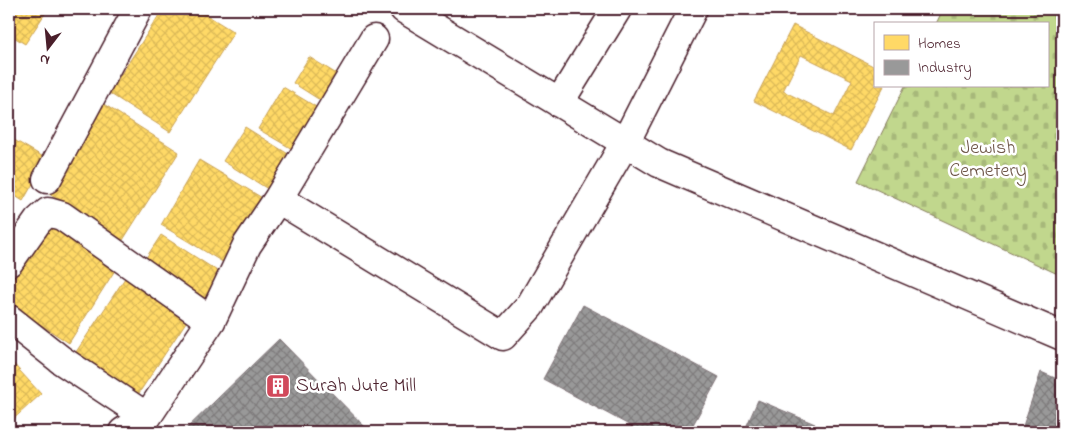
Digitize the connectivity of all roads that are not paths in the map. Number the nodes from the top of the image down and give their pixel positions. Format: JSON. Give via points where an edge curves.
{"nodes":[{"id":1,"x":138,"y":9,"type":"edge"},
{"id":2,"x":404,"y":9,"type":"edge"},
{"id":3,"x":617,"y":9,"type":"edge"},
{"id":4,"x":694,"y":9,"type":"edge"},
{"id":5,"x":435,"y":16,"type":"edge"},
{"id":6,"x":374,"y":39,"type":"dead end"},
{"id":7,"x":559,"y":102,"type":"junction"},
{"id":8,"x":624,"y":143,"type":"junction"},
{"id":9,"x":46,"y":179,"type":"dead end"},
{"id":10,"x":278,"y":199,"type":"junction"},
{"id":11,"x":9,"y":262,"type":"edge"},
{"id":12,"x":9,"y":319,"type":"edge"},
{"id":13,"x":211,"y":321,"type":"junction"},
{"id":14,"x":1062,"y":336,"type":"edge"},
{"id":15,"x":147,"y":417,"type":"junction"},
{"id":16,"x":123,"y":432,"type":"edge"}],
"edges":[{"from":1,"to":9,"type":"street"},
{"from":2,"to":5,"type":"street"},
{"from":3,"to":7,"type":"street"},
{"from":4,"to":8,"type":"street"},
{"from":5,"to":7,"type":"street"},
{"from":6,"to":10,"type":"street"},
{"from":7,"to":8,"type":"street"},
{"from":8,"to":10,"type":"street","via":[[530,306],[503,336]]},
{"from":8,"to":14,"type":"street","via":[[658,163]]},
{"from":10,"to":13,"type":"street","via":[[247,245]]},
{"from":11,"to":13,"type":"street","via":[[48,212],[62,216]]},
{"from":12,"to":15,"type":"street","via":[[61,360]]},
{"from":13,"to":15,"type":"street"},
{"from":15,"to":16,"type":"street"}]}
